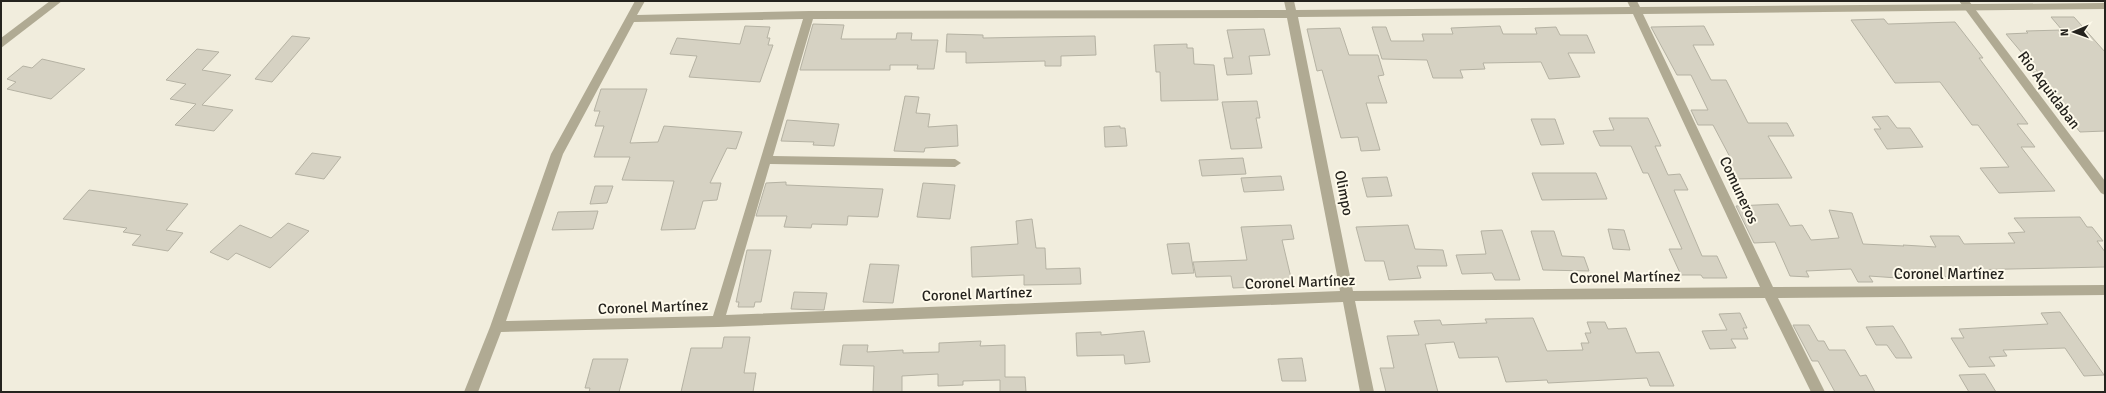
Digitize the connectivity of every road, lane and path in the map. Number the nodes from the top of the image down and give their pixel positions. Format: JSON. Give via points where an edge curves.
{"nodes":[{"id":1,"x":57,"y":1,"type":"edge"},
{"id":2,"x":640,"y":1,"type":"edge"},
{"id":3,"x":1289,"y":1,"type":"edge"},
{"id":4,"x":1967,"y":4,"type":"edge"},
{"id":5,"x":1634,"y":6,"type":"edge"},
{"id":6,"x":2105,"y":6,"type":"edge"},
{"id":7,"x":1292,"y":14,"type":"junction"},
{"id":8,"x":809,"y":15,"type":"junction"},
{"id":9,"x":629,"y":19,"type":"junction"},
{"id":10,"x":2,"y":43,"type":"edge"},
{"id":11,"x":766,"y":160,"type":"junction"},
{"id":12,"x":955,"y":163,"type":"dead end"},
{"id":13,"x":2105,"y":190,"type":"edge"},
{"id":14,"x":2105,"y":290,"type":"edge"},
{"id":15,"x":1768,"y":292,"type":"junction"},
{"id":16,"x":1349,"y":296,"type":"junction"},
{"id":17,"x":718,"y":321,"type":"junction"},
{"id":18,"x":498,"y":327,"type":"junction"},
{"id":19,"x":471,"y":392,"type":"edge"},
{"id":20,"x":1367,"y":392,"type":"edge"},
{"id":21,"x":1818,"y":392,"type":"edge"}],
"edges":[{"from":1,"to":10,"type":"street"},
{"from":2,"to":9,"type":"street"},
{"from":3,"to":7,"type":"street","name":"Olimpo"},
{"from":4,"to":5,"type":"street"},
{"from":4,"to":6,"type":"street"},
{"from":4,"to":13,"type":"street","name":"Rio Aquidaban"},
{"from":5,"to":7,"type":"street"},
{"from":5,"to":15,"type":"street","name":"Comuneros"},
{"from":7,"to":8,"type":"street"},
{"from":7,"to":16,"type":"street","name":"Olimpo"},
{"from":8,"to":9,"type":"street"},
{"from":8,"to":11,"type":"street"},
{"from":9,"to":18,"type":"street","via":[[557,154]]},
{"from":11,"to":12,"type":"street"},
{"from":11,"to":17,"type":"street"},
{"from":14,"to":15,"type":"street","name":"Coronel Martínez"},
{"from":15,"to":16,"type":"street","name":"Coronel Martínez"},
{"from":15,"to":21,"type":"street","name":"Comuneros"},
{"from":16,"to":17,"type":"street","name":"Coronel Martínez"},
{"from":16,"to":20,"type":"street","name":"Olimpo"},
{"from":17,"to":18,"type":"street","name":"Coronel Martínez"},
{"from":18,"to":19,"type":"street"}]}
